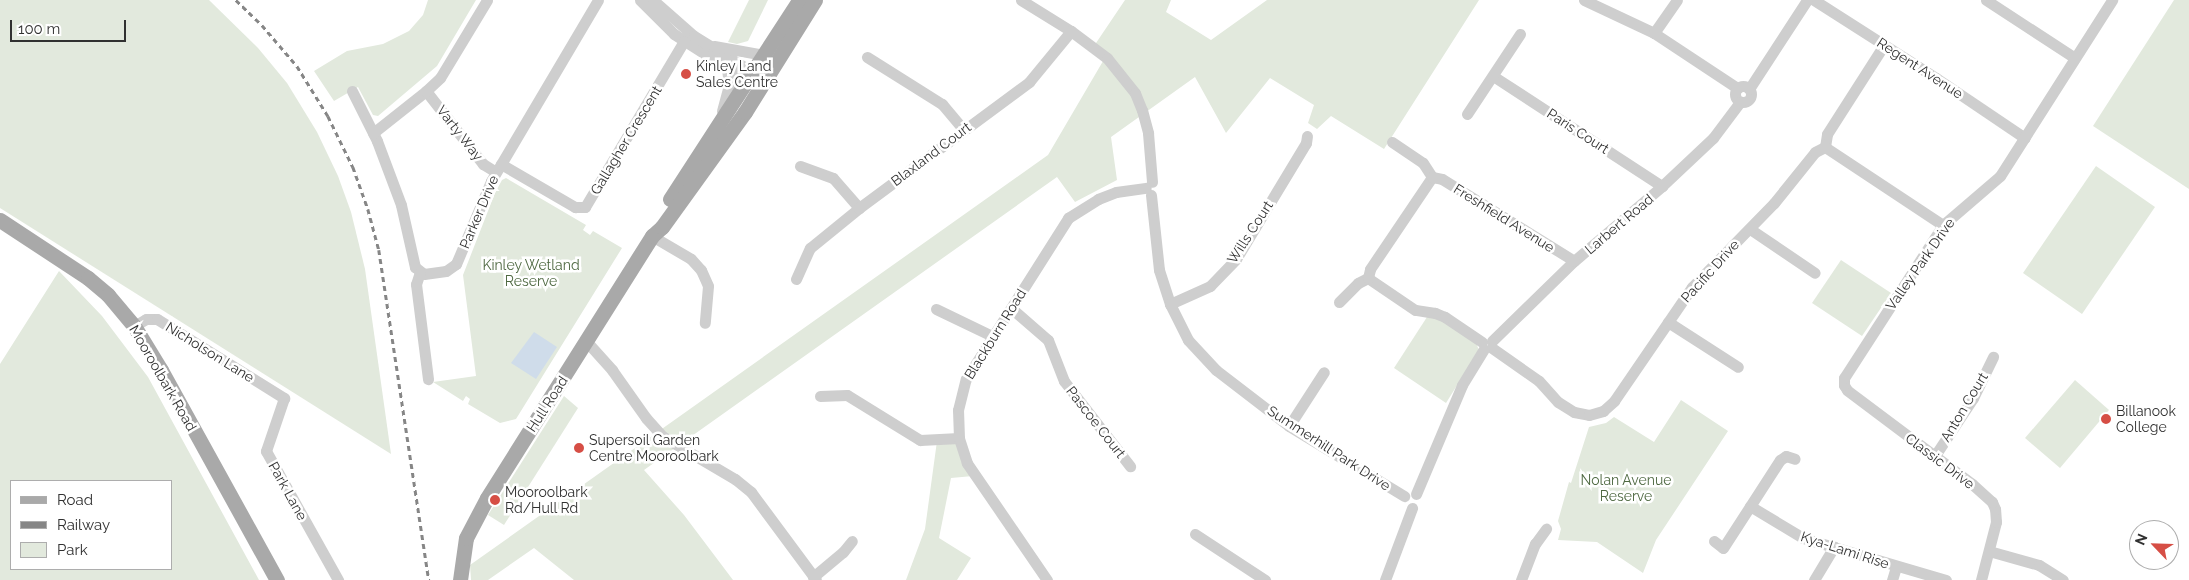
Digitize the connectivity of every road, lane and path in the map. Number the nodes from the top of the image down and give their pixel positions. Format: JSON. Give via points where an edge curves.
{"nodes":[{"id":1,"x":487,"y":0,"type":"edge"},
{"id":2,"x":598,"y":0,"type":"edge"},
{"id":3,"x":640,"y":0,"type":"edge"},
{"id":4,"x":653,"y":0,"type":"edge"},
{"id":5,"x":799,"y":0,"type":"edge"},
{"id":6,"x":815,"y":0,"type":"edge"},
{"id":7,"x":1021,"y":0,"type":"edge"},
{"id":8,"x":1584,"y":0,"type":"edge"},
{"id":9,"x":1676,"y":0,"type":"edge"},
{"id":10,"x":1807,"y":0,"type":"edge"},
{"id":11,"x":1814,"y":0,"type":"edge"},
{"id":12,"x":1987,"y":0,"type":"edge"},
{"id":13,"x":2112,"y":0,"type":"edge"},
{"id":14,"x":1071,"y":31,"type":"junction"},
{"id":15,"x":1520,"y":34,"type":"dead end"},
{"id":16,"x":1654,"y":34,"type":"junction"},
{"id":17,"x":684,"y":41,"type":"junction"},
{"id":18,"x":1884,"y":44,"type":"junction"},
{"id":19,"x":708,"y":45,"type":"junction"},
{"id":20,"x":764,"y":55,"type":"junction"},
{"id":21,"x":868,"y":57,"type":"dead end"},
{"id":22,"x":2075,"y":58,"type":"junction"},
{"id":23,"x":727,"y":68,"type":"junction"},
{"id":24,"x":1493,"y":76,"type":"junction"},
{"id":25,"x":756,"y":81,"type":"junction"},
{"id":26,"x":1737,"y":88,"type":"junction"},
{"id":27,"x":1749,"y":89,"type":"junction"},
{"id":28,"x":352,"y":91,"type":"dead end"},
{"id":29,"x":426,"y":91,"type":"junction"},
{"id":30,"x":1740,"y":102,"type":"junction"},
{"id":31,"x":1467,"y":114,"type":"dead end"},
{"id":32,"x":963,"y":129,"type":"junction"},
{"id":33,"x":373,"y":133,"type":"junction"},
{"id":34,"x":1307,"y":136,"type":"dead end"},
{"id":35,"x":2024,"y":138,"type":"junction"},
{"id":36,"x":1392,"y":142,"type":"dead end"},
{"id":37,"x":1825,"y":147,"type":"junction"},
{"id":38,"x":693,"y":163,"type":"junction"},
{"id":39,"x":800,"y":166,"type":"dead end"},
{"id":40,"x":498,"y":168,"type":"junction"},
{"id":41,"x":1432,"y":178,"type":"junction"},
{"id":42,"x":1662,"y":186,"type":"junction"},
{"id":43,"x":1150,"y":188,"type":"junction"},
{"id":44,"x":859,"y":208,"type":"junction"},
{"id":45,"x":0,"y":220,"type":"edge"},
{"id":46,"x":1943,"y":225,"type":"junction"},
{"id":47,"x":1750,"y":228,"type":"junction"},
{"id":48,"x":652,"y":236,"type":"junction"},
{"id":49,"x":1574,"y":261,"type":"junction"},
{"id":50,"x":420,"y":272,"type":"junction"},
{"id":51,"x":1815,"y":273,"type":"dead end"},
{"id":52,"x":796,"y":278,"type":"dead end"},
{"id":53,"x":1368,"y":278,"type":"junction"},
{"id":54,"x":1339,"y":302,"type":"dead end"},
{"id":55,"x":1170,"y":304,"type":"junction"},
{"id":56,"x":1010,"y":308,"type":"junction"},
{"id":57,"x":936,"y":309,"type":"dead end"},
{"id":58,"x":1668,"y":322,"type":"junction"},
{"id":59,"x":705,"y":323,"type":"dead end"},
{"id":60,"x":134,"y":326,"type":"junction"},
{"id":61,"x":992,"y":336,"type":"junction"},
{"id":62,"x":587,"y":342,"type":"junction"},
{"id":63,"x":1487,"y":345,"type":"junction"},
{"id":64,"x":1993,"y":357,"type":"dead end"},
{"id":65,"x":1738,"y":367,"type":"dead end"},
{"id":66,"x":1324,"y":372,"type":"dead end"},
{"id":67,"x":428,"y":379,"type":"dead end"},
{"id":68,"x":1847,"y":390,"type":"joint"},
{"id":69,"x":820,"y":396,"type":"dead end"},
{"id":70,"x":284,"y":398,"type":"joint"},
{"id":71,"x":1289,"y":426,"type":"junction"},
{"id":72,"x":959,"y":438,"type":"junction"},
{"id":73,"x":1934,"y":457,"type":"junction"},
{"id":74,"x":1795,"y":459,"type":"dead end"},
{"id":75,"x":1130,"y":466,"type":"dead end"},
{"id":76,"x":1410,"y":495,"type":"junction"},
{"id":77,"x":1750,"y":506,"type":"junction"},
{"id":78,"x":1546,"y":529,"type":"dead end"},
{"id":79,"x":1195,"y":534,"type":"dead end"},
{"id":80,"x":852,"y":540,"type":"dead end"},
{"id":81,"x":1714,"y":541,"type":"dead end"},
{"id":82,"x":1834,"y":547,"type":"junction"},
{"id":83,"x":1989,"y":551,"type":"junction"},
{"id":84,"x":1896,"y":567,"type":"junction"},
{"id":85,"x":815,"y":578,"type":"edge"},
{"id":86,"x":1044,"y":579,"type":"edge"},
{"id":87,"x":277,"y":580,"type":"edge"},
{"id":88,"x":338,"y":580,"type":"edge"},
{"id":89,"x":460,"y":580,"type":"edge"},
{"id":90,"x":1265,"y":580,"type":"edge"},
{"id":91,"x":1385,"y":580,"type":"edge"},
{"id":92,"x":1520,"y":580,"type":"edge"},
{"id":93,"x":1814,"y":580,"type":"edge"},
{"id":94,"x":1892,"y":580,"type":"edge"},
{"id":95,"x":1946,"y":580,"type":"edge"},
{"id":96,"x":1981,"y":580,"type":"edge"},
{"id":97,"x":2063,"y":580,"type":"edge"}],
"edges":[{"from":1,"to":29,"type":"street","via":[[445,71]]},
{"from":2,"to":40,"type":"street","name":"Parker Drive"},
{"from":3,"to":17,"type":"street"},
{"from":4,"to":19,"type":"street"},
{"from":5,"to":20,"type":"main road","name":"Hull Road"},
{"from":6,"to":25,"type":"main road","name":"Hull Road"},
{"from":7,"to":14,"type":"street","name":"Summerhill Park Drive"},
{"from":8,"to":16,"type":"street"},
{"from":9,"to":16,"type":"street"},
{"from":10,"to":27,"type":"street"},
{"from":11,"to":18,"type":"street","name":"Regent Avenue"},
{"from":12,"to":22,"type":"street"},
{"from":13,"to":22,"type":"street","name":"Valley Park Drive"},
{"from":14,"to":32,"type":"street","name":"Blaxland Court","via":[[1029,82]]},
{"from":14,"to":43,"type":"street","name":"Summerhill Park Drive","via":[[1107,58],[1135,93],[1148,134]]},
{"from":15,"to":24,"type":"street"},
{"from":16,"to":26,"type":"street"},
{"from":17,"to":23,"type":"street"},
{"from":17,"to":40,"type":"street","name":"Gallagher Crescent","via":[[585,206],[575,207]]},
{"from":18,"to":35,"type":"street","name":"Regent Avenue"},
{"from":18,"to":37,"type":"street","via":[[1827,134]]},
{"from":19,"to":20,"type":"street"},
{"from":19,"to":25,"type":"street"},
{"from":20,"to":25,"type":"main road","name":"Hull Road"},
{"from":21,"to":32,"type":"street","via":[[942,104]]},
{"from":22,"to":35,"type":"street","name":"Valley Park Drive"},
{"from":23,"to":25,"type":"street"},
{"from":23,"to":38,"type":"street","via":[[729,85],[724,108]]},
{"from":24,"to":31,"type":"street"},
{"from":24,"to":42,"type":"street","name":"Paris Court"},
{"from":25,"to":38,"type":"main road","name":"Hull Road"},
{"from":25,"to":48,"type":"main road","name":"Hull Road","via":[[662,226]]},
{"from":26,"to":27,"type":"street"},
{"from":26,"to":30,"type":"street","via":[[1735,95]]},
{"from":27,"to":30,"type":"street","via":[[1750,99]]},
{"from":28,"to":33,"type":"street"},
{"from":29,"to":33,"type":"street"},
{"from":29,"to":40,"type":"street","name":"Varty Way","via":[[484,164]]},
{"from":30,"to":42,"type":"street","name":"Larbert Road","via":[[1713,138]]},
{"from":32,"to":44,"type":"street","name":"Blaxland Court"},
{"from":33,"to":50,"type":"street","via":[[401,205],[415,267]]},
{"from":34,"to":55,"type":"street","name":"Wills Court","via":[[1306,143],[1236,258],[1210,286]]},
{"from":35,"to":46,"type":"street","name":"Valley Park Drive","via":[[1995,181]]},
{"from":36,"to":41,"type":"street","name":"Freshfield Avenue","via":[[1422,163]]},
{"from":37,"to":46,"type":"street"},
{"from":37,"to":47,"type":"street","name":"Pacific Drive","via":[[1814,152]]},
{"from":38,"to":48,"type":"main road","name":"Hull Road","via":[[655,221]]},
{"from":39,"to":44,"type":"street","via":[[834,178]]},
{"from":40,"to":50,"type":"street","name":"Parker Drive","via":[[456,264],[446,271]]},
{"from":41,"to":49,"type":"street","name":"Freshfield Avenue","via":[[1442,179]]},
{"from":41,"to":53,"type":"street","via":[[1370,269]]},
{"from":42,"to":49,"type":"street","name":"Larbert Road"},
{"from":43,"to":55,"type":"street","name":"Summerhill Park Drive","via":[[1159,270]]},
{"from":43,"to":56,"type":"street","name":"Blackburn Road","via":[[1116,192],[1068,218]]},
{"from":44,"to":52,"type":"street","name":"Blaxland Court","via":[[810,248]]},
{"from":45,"to":60,"type":"main road","name":"Mooroolbark Road","via":[[88,278],[108,295]]},
{"from":46,"to":68,"type":"street","name":"Valley Park Drive","via":[[1847,373],[1844,385]]},
{"from":47,"to":51,"type":"street"},
{"from":47,"to":58,"type":"street","name":"Pacific Drive","via":[[1692,287]]},
{"from":48,"to":59,"type":"street","via":[[692,259],[701,270],[708,286]]},
{"from":48,"to":62,"type":"main road","name":"Hull Road"},
{"from":49,"to":63,"type":"street","name":"Larbert Road"},
{"from":50,"to":67,"type":"street","via":[[416,284]]},
{"from":53,"to":54,"type":"street","via":[[1358,283]]},
{"from":53,"to":63,"type":"street","via":[[1415,310],[1445,317]]},
{"from":55,"to":71,"type":"street","name":"Summerhill Park Drive","via":[[1188,340],[1216,370]]},
{"from":56,"to":61,"type":"street","name":"Blackburn Road"},
{"from":56,"to":75,"type":"street","name":"Pascoe Court","via":[[1048,340],[1064,381]]},
{"from":57,"to":61,"type":"street"},
{"from":58,"to":63,"type":"street","name":"Pacific Drive","via":[[1614,401],[1603,411],[1589,415],[1574,412],[1558,402],[1539,381]]},
{"from":58,"to":65,"type":"street"},
{"from":60,"to":70,"type":"street","name":"Nicholson Lane","via":[[146,319],[157,319]]},
{"from":60,"to":87,"type":"main road","name":"Mooroolbark Road"},
{"from":61,"to":72,"type":"street","name":"Blackburn Road","via":[[966,379],[958,410]]},
{"from":62,"to":85,"type":"street","via":[[662,436],[751,492]]},
{"from":62,"to":89,"type":"main road","name":"Hull Road","via":[[475,518],[466,538]]},
{"from":63,"to":76,"type":"street","name":"Larbert Road","via":[[1462,385]]},
{"from":64,"to":73,"type":"street","name":"Anton Court","via":[[1973,398]]},
{"from":66,"to":71,"type":"street"},
{"from":68,"to":73,"type":"street","name":"Classic Drive"},
{"from":69,"to":72,"type":"street","via":[[847,395],[920,440]]},
{"from":70,"to":88,"type":"street","name":"Park Lane","via":[[266,451]]},
{"from":71,"to":76,"type":"street","name":"Summerhill Park Drive"},
{"from":72,"to":86,"type":"street","name":"Blackburn Road","via":[[967,463]]},
{"from":73,"to":83,"type":"street","name":"Classic Drive","via":[[1992,502],[1996,522]]},
{"from":74,"to":77,"type":"street","via":[[1786,456],[1780,460]]},
{"from":76,"to":91,"type":"street","via":[[1405,504],[1412,508]]},
{"from":77,"to":81,"type":"street","via":[[1723,548]]},
{"from":77,"to":82,"type":"street","name":"Kya-Lami Rise","via":[[1793,534]]},
{"from":78,"to":92,"type":"street","via":[[1535,544]]},
{"from":79,"to":90,"type":"street"},
{"from":80,"to":85,"type":"street"},
{"from":82,"to":84,"type":"street","name":"Kya-Lami Rise"},
{"from":82,"to":93,"type":"street"},
{"from":83,"to":96,"type":"street","name":"Classic Drive"},
{"from":83,"to":97,"type":"street","via":[[2039,565]]},
{"from":84,"to":94,"type":"street"},
{"from":84,"to":95,"type":"street","name":"Kya-Lami Rise"}]}
